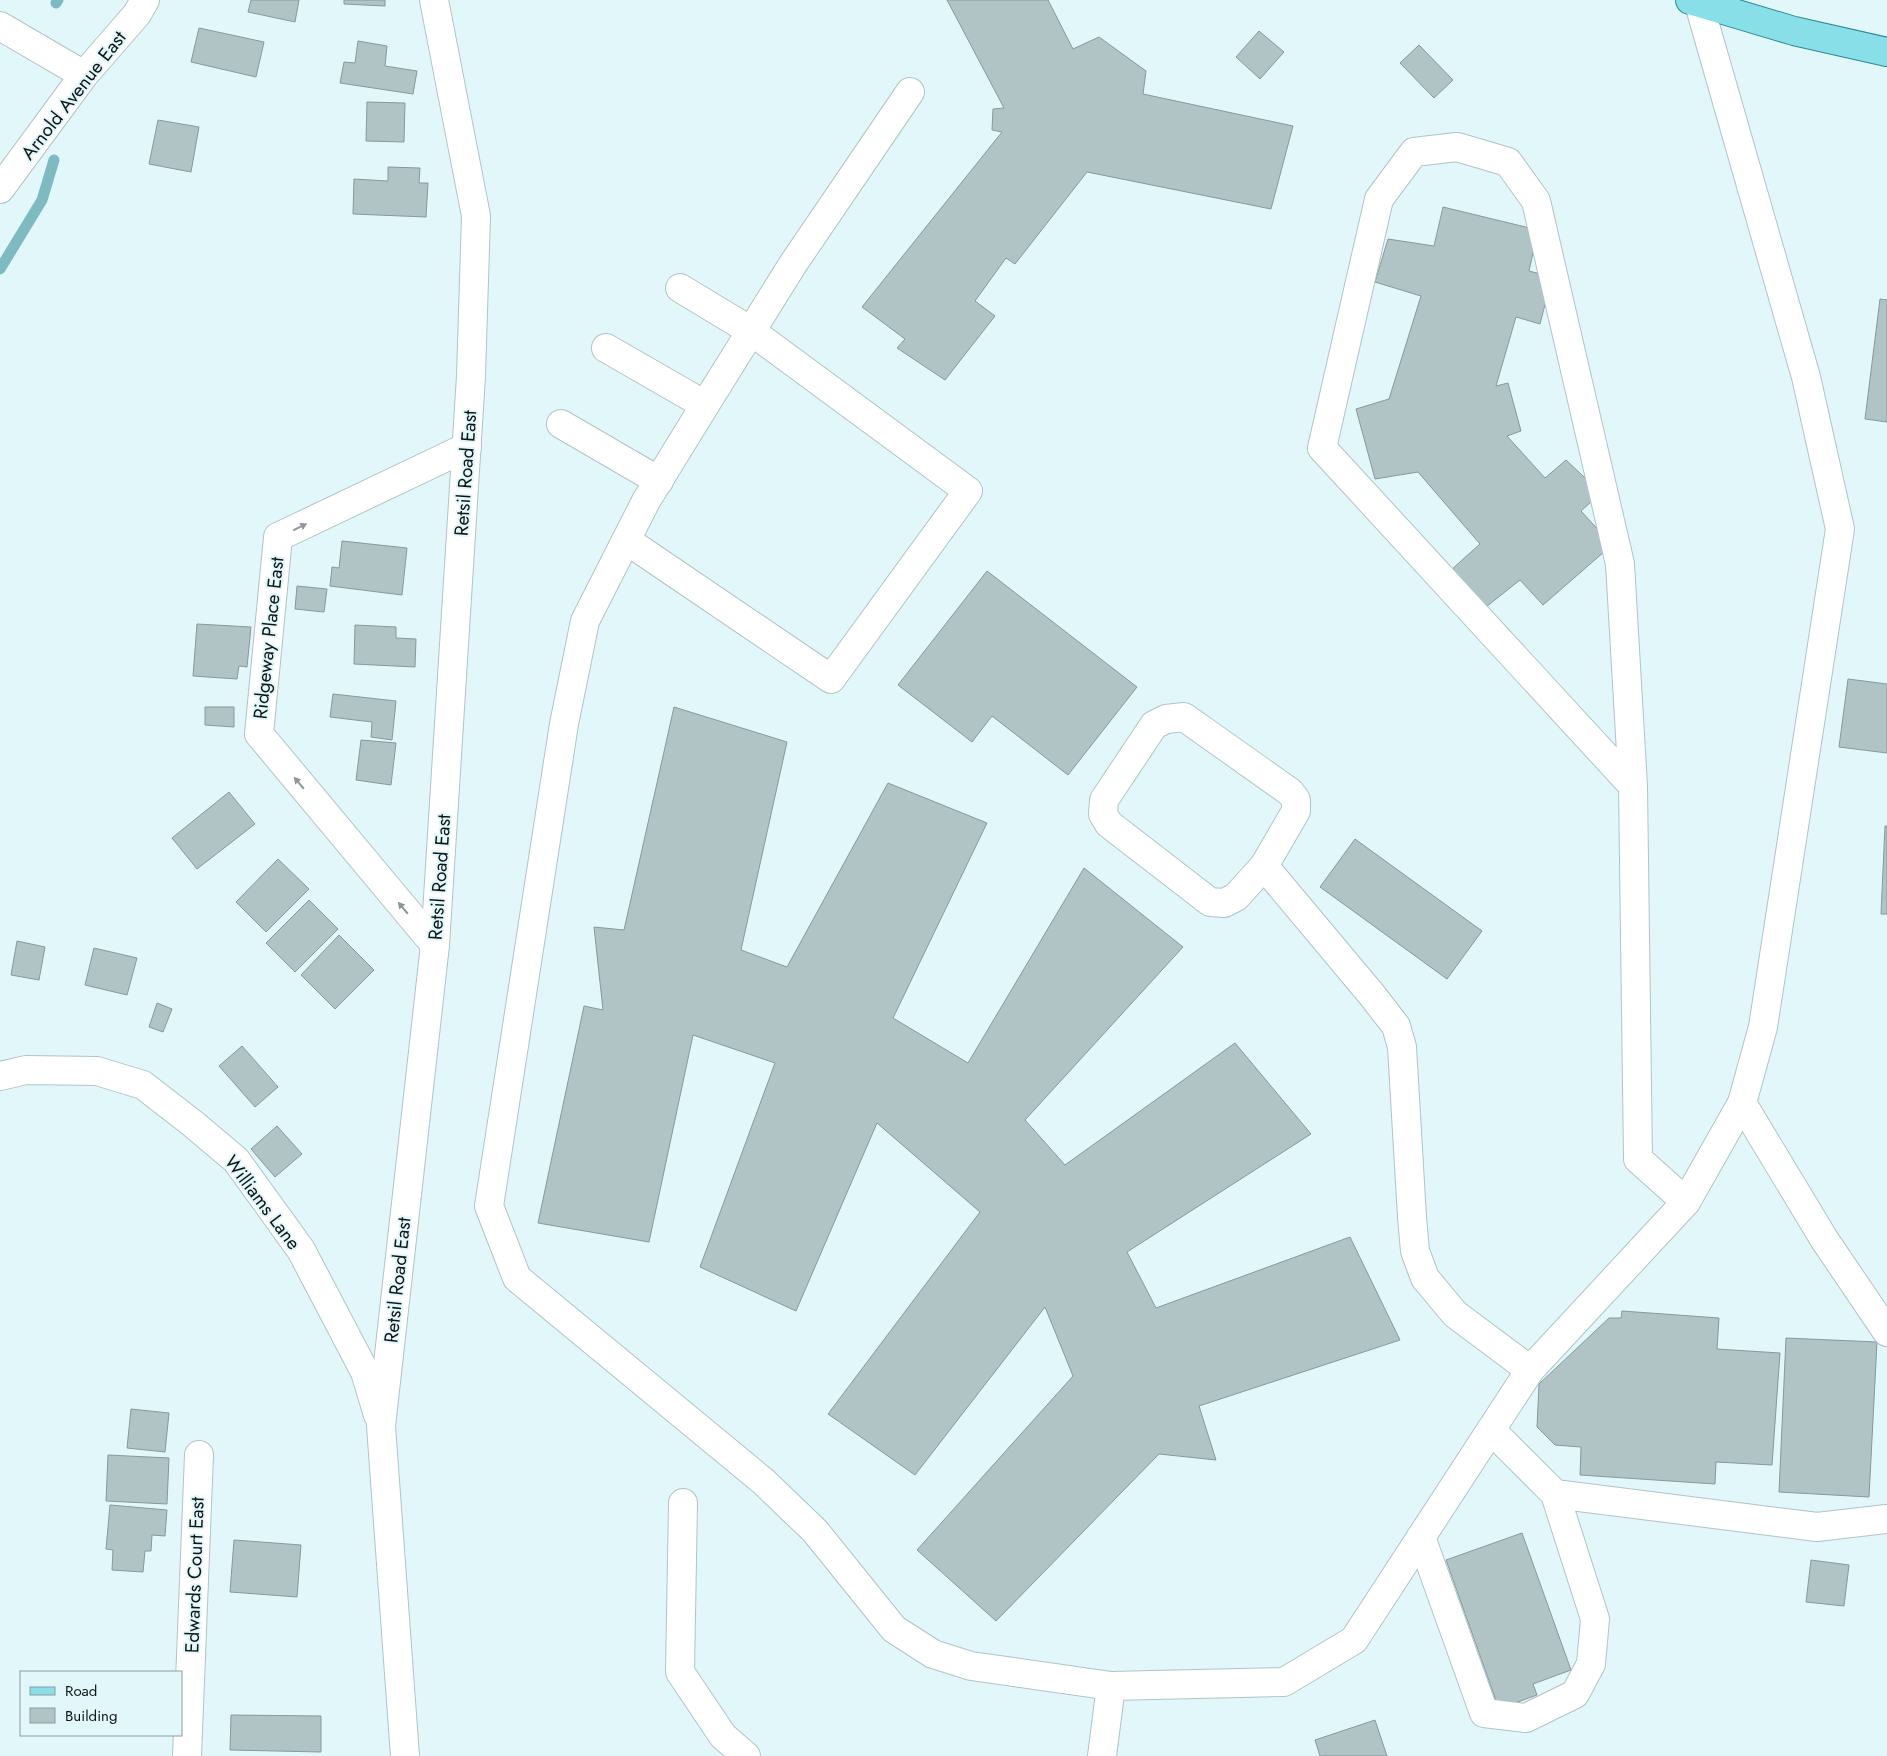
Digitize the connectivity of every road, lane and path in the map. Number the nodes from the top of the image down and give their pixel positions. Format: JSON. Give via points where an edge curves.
{"nodes":[{"id":1,"x":144,"y":0,"type":"edge"},
{"id":2,"x":434,"y":0,"type":"edge"},
{"id":3,"x":1696,"y":1,"type":"edge"},
{"id":4,"x":0,"y":26,"type":"edge"},
{"id":5,"x":1887,"y":52,"type":"edge"},
{"id":6,"x":84,"y":75,"type":"junction"},
{"id":7,"x":910,"y":92,"type":"dead end"},
{"id":8,"x":0,"y":189,"type":"edge"},
{"id":9,"x":680,"y":288,"type":"dead end"},
{"id":10,"x":751,"y":331,"type":"junction"},
{"id":11,"x":606,"y":348,"type":"dead end"},
{"id":12,"x":705,"y":405,"type":"junction"},
{"id":13,"x":561,"y":424,"type":"dead end"},
{"id":14,"x":467,"y":447,"type":"junction"},
{"id":15,"x":659,"y":481,"type":"junction"},
{"id":16,"x":626,"y":540,"type":"junction"},
{"id":17,"x":1633,"y":786,"type":"junction"},
{"id":18,"x":1264,"y":866,"type":"junction"},
{"id":19,"x":434,"y":945,"type":"junction"},
{"id":20,"x":0,"y":1076,"type":"edge"},
{"id":21,"x":1742,"y":1103,"type":"junction"},
{"id":22,"x":1686,"y":1202,"type":"junction"},
{"id":23,"x":1887,"y":1332,"type":"edge"},
{"id":24,"x":1530,"y":1370,"type":"junction"},
{"id":25,"x":381,"y":1426,"type":"junction"},
{"id":26,"x":1491,"y":1430,"type":"junction"},
{"id":27,"x":198,"y":1454,"type":"dead end"},
{"id":28,"x":1555,"y":1494,"type":"junction"},
{"id":29,"x":683,"y":1503,"type":"dead end"},
{"id":30,"x":1887,"y":1520,"type":"edge"},
{"id":31,"x":1421,"y":1537,"type":"junction"},
{"id":32,"x":1111,"y":1686,"type":"junction"},
{"id":33,"x":187,"y":1756,"type":"edge"},
{"id":34,"x":405,"y":1756,"type":"edge"},
{"id":35,"x":746,"y":1756,"type":"edge"},
{"id":36,"x":1102,"y":1756,"type":"edge"}],
"edges":[{"from":1,"to":6,"type":"street","name":"Arnold Avenue East","via":[[137,14]]},
{"from":2,"to":14,"type":"street","name":"Retsil Road East","via":[[476,216]]},
{"from":3,"to":5,"type":"main road","via":[[1794,31]]},
{"from":3,"to":21,"type":"street","via":[[1806,377],[1840,529],[1763,1027]]},
{"from":4,"to":6,"type":"street"},
{"from":6,"to":8,"type":"street","name":"Arnold Avenue East"},
{"from":7,"to":10,"type":"street"},
{"from":9,"to":10,"type":"street"},
{"from":10,"to":12,"type":"street"},
{"from":10,"to":16,"type":"street","via":[[968,490],[831,679]]},
{"from":11,"to":12,"type":"street"},
{"from":12,"to":15,"type":"street"},
{"from":13,"to":15,"type":"street"},
{"from":14,"to":19,"type":"street","name":"Retsil Road East"},
{"from":19,"to":14,"type":"street","name":"Ridgeway Place East","one_way":true,"via":[[259,734],[278,537]]},
{"from":15,"to":16,"type":"street"},
{"from":16,"to":32,"type":"street","via":[[584,621],[564,724],[489,1206],[517,1278],[764,1482],[815,1531],[894,1629],[933,1654],[971,1666]]},
{"from":17,"to":17,"type":"street","via":[[1322,448],[1379,200],[1414,152],[1457,147],[1508,162],[1536,201],[1620,564]]},
{"from":17,"to":22,"type":"street","via":[[1638,1159]]},
{"from":18,"to":18,"type":"street","via":[[1236,897],[1224,903],[1210,902],[1109,824],[1103,814],[1104,800],[1154,725],[1166,719],[1184,718],[1290,792],[1296,800],[1296,811]]},
{"from":18,"to":24,"type":"street","via":[[1396,1026],[1402,1047],[1412,1217],[1416,1251],[1425,1278],[1455,1314]]},
{"from":19,"to":25,"type":"street","name":"Retsil Road East"},
{"from":20,"to":25,"type":"street","name":"Williams Lane","via":[[26,1070],[96,1072],[143,1085],[236,1160],[301,1250],[365,1372]]},
{"from":21,"to":22,"type":"street"},
{"from":21,"to":23,"type":"street","via":[[1824,1239]]},
{"from":22,"to":24,"type":"street"},
{"from":24,"to":26,"type":"street"},
{"from":25,"to":34,"type":"street","name":"Retsil Road East"},
{"from":26,"to":28,"type":"street"},
{"from":26,"to":31,"type":"street"},
{"from":27,"to":33,"type":"street","name":"Edwards Court East"},
{"from":28,"to":30,"type":"street","via":[[1818,1527]]},
{"from":28,"to":31,"type":"street","via":[[1595,1618],[1591,1664],[1575,1694],[1526,1718],[1484,1713]]},
{"from":29,"to":35,"type":"street","via":[[680,1672],[723,1736]]},
{"from":31,"to":32,"type":"street","via":[[1354,1640],[1284,1682]]},
{"from":32,"to":36,"type":"street"}]}
